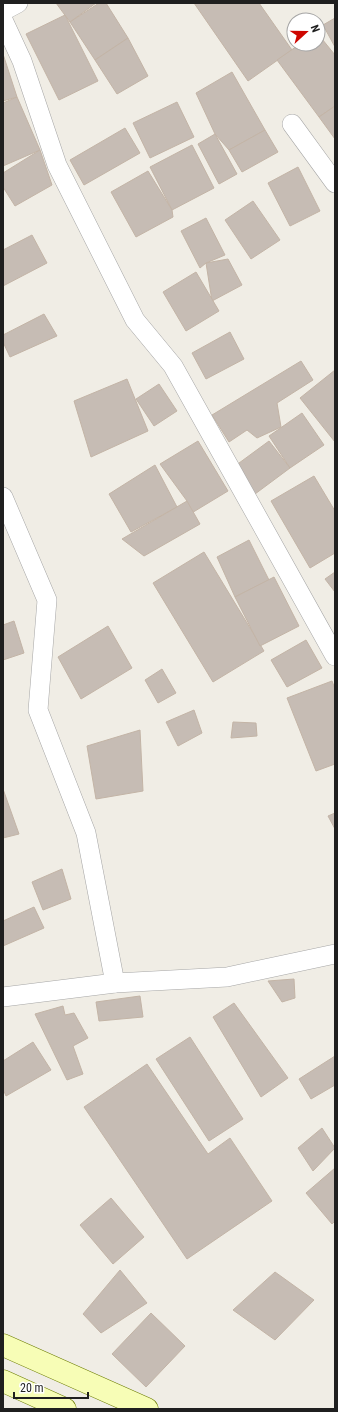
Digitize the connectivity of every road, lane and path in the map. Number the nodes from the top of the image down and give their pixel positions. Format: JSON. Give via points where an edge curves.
{"nodes":[{"id":1,"x":18,"y":3,"type":"edge"},
{"id":2,"x":3,"y":11,"type":"edge"},
{"id":3,"x":3,"y":20,"type":"edge"},
{"id":4,"x":292,"y":124,"type":"dead end"},
{"id":5,"x":335,"y":183,"type":"edge"},
{"id":6,"x":3,"y":496,"type":"edge"},
{"id":7,"x":335,"y":656,"type":"edge"},
{"id":8,"x":335,"y":954,"type":"edge"},
{"id":9,"x":115,"y":983,"type":"junction"},
{"id":10,"x":3,"y":997,"type":"edge"},
{"id":11,"x":3,"y":1345,"type":"edge"},
{"id":12,"x":3,"y":1381,"type":"edge"},
{"id":13,"x":66,"y":1409,"type":"edge"},
{"id":14,"x":147,"y":1409,"type":"edge"}],
"edges":[{"from":1,"to":2,"type":"street"},
{"from":3,"to":7,"type":"street","via":[[22,61],[57,165],[135,320],[173,366]]},
{"from":4,"to":5,"type":"street"},
{"from":6,"to":9,"type":"street","via":[[47,600],[38,710],[86,833]]},
{"from":8,"to":9,"type":"street","via":[[227,977]]},
{"from":9,"to":10,"type":"street"},
{"from":11,"to":14,"type":"main road"},
{"from":12,"to":13,"type":"main road"}]}
